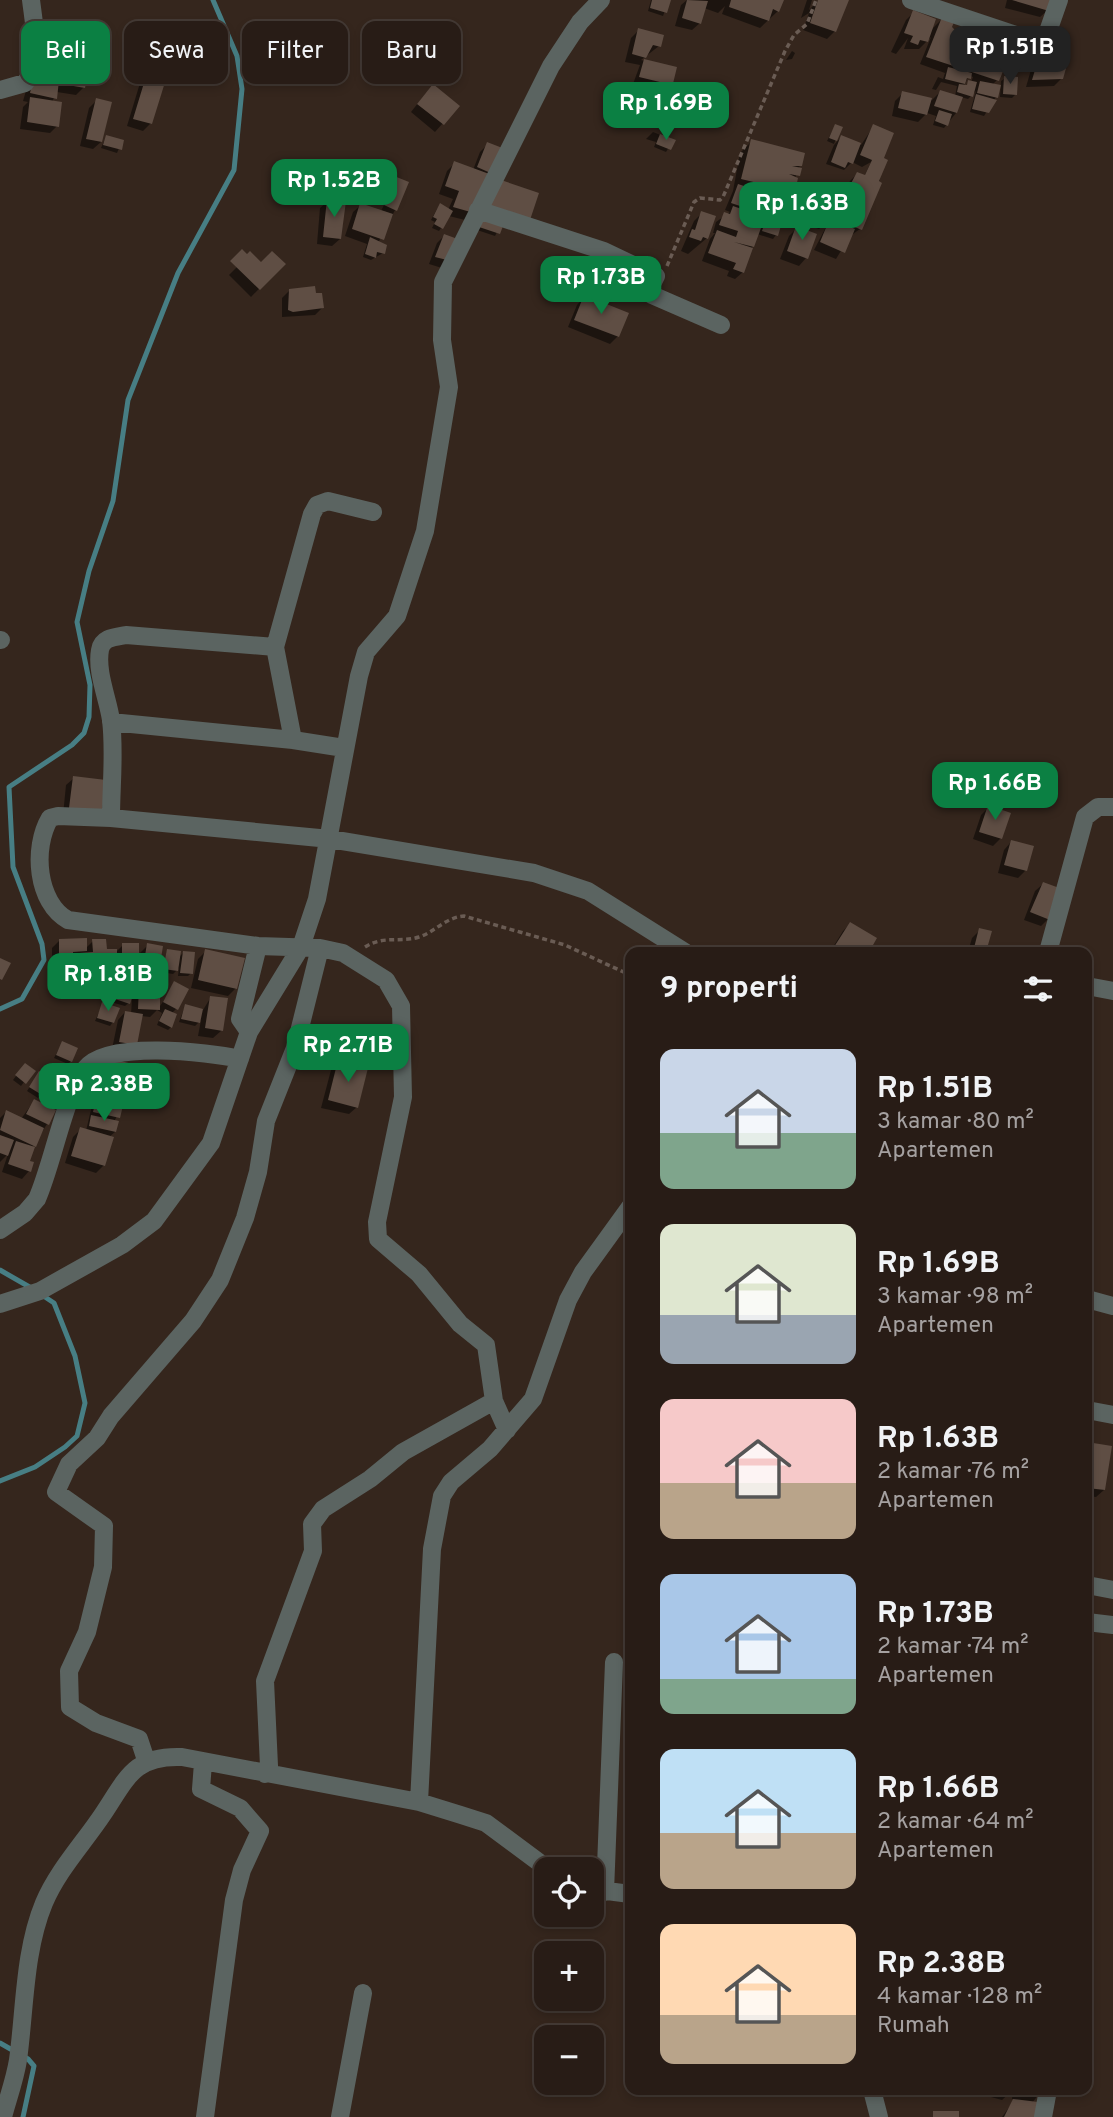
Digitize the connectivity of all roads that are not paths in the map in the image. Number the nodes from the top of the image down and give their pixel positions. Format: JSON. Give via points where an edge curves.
{"nodes":[{"id":1,"x":31,"y":0,"type":"edge"},
{"id":2,"x":601,"y":0,"type":"edge"},
{"id":3,"x":911,"y":0,"type":"edge"},
{"id":4,"x":1059,"y":0,"type":"edge"},
{"id":5,"x":0,"y":90,"type":"edge"},
{"id":6,"x":478,"y":210,"type":"junction"},
{"id":7,"x":721,"y":325,"type":"dead end"},
{"id":8,"x":373,"y":512,"type":"dead end"},
{"id":9,"x":275,"y":647,"type":"junction"},
{"id":10,"x":111,"y":722,"type":"junction"},
{"id":11,"x":293,"y":740,"type":"junction"},
{"id":12,"x":344,"y":748,"type":"junction"},
{"id":13,"x":1113,"y":807,"type":"edge"},
{"id":14,"x":111,"y":818,"type":"junction"},
{"id":15,"x":330,"y":839,"type":"junction"},
{"id":16,"x":258,"y":946,"type":"junction"},
{"id":17,"x":301,"y":947,"type":"junction"},
{"id":18,"x":677,"y":947,"type":"edge"},
{"id":19,"x":1049,"y":947,"type":"edge"},
{"id":20,"x":320,"y":948,"type":"junction"},
{"id":21,"x":1092,"y":987,"type":"edge"},
{"id":22,"x":1113,"y":991,"type":"edge"},
{"id":23,"x":249,"y":1032,"type":"junction"},
{"id":24,"x":240,"y":1059,"type":"junction"},
{"id":25,"x":625,"y":1214,"type":"edge"},
{"id":26,"x":0,"y":1230,"type":"edge"},
{"id":27,"x":1092,"y":1300,"type":"edge"},
{"id":28,"x":0,"y":1304,"type":"edge"},
{"id":29,"x":1113,"y":1306,"type":"edge"},
{"id":30,"x":494,"y":1401,"type":"junction"},
{"id":31,"x":1092,"y":1411,"type":"edge"},
{"id":32,"x":1113,"y":1415,"type":"edge"},
{"id":33,"x":506,"y":1430,"type":"junction"},
{"id":34,"x":1092,"y":1586,"type":"edge"},
{"id":35,"x":1113,"y":1590,"type":"edge"},
{"id":36,"x":1113,"y":1612,"type":"edge"},
{"id":37,"x":1092,"y":1623,"type":"edge"},
{"id":38,"x":1113,"y":1625,"type":"edge"},
{"id":39,"x":614,"y":1662,"type":"dead end"},
{"id":40,"x":146,"y":1760,"type":"junction"},
{"id":41,"x":203,"y":1763,"type":"junction"},
{"id":42,"x":265,"y":1774,"type":"junction"},
{"id":43,"x":419,"y":1802,"type":"junction"},
{"id":44,"x":600,"y":1857,"type":"edge"},
{"id":45,"x":534,"y":1859,"type":"edge"},
{"id":46,"x":604,"y":1891,"type":"edge"},
{"id":47,"x":625,"y":1893,"type":"edge"},
{"id":48,"x":363,"y":1993,"type":"dead end"},
{"id":49,"x":873,"y":2095,"type":"edge"},
{"id":50,"x":1047,"y":2095,"type":"edge"},
{"id":51,"x":3,"y":2117,"type":"edge"},
{"id":52,"x":205,"y":2117,"type":"edge"},
{"id":53,"x":340,"y":2117,"type":"edge"},
{"id":54,"x":879,"y":2117,"type":"edge"},
{"id":55,"x":1044,"y":2117,"type":"edge"}],
"edges":[{"from":1,"to":5,"type":"street","via":[[33,69],[25,83]]},
{"from":2,"to":6,"type":"street","via":[[551,66]]},
{"from":3,"to":4,"type":"street","via":[[1040,43]]},
{"from":6,"to":7,"type":"street","via":[[604,251],[656,276],[652,295]]},
{"from":6,"to":12,"type":"street","via":[[443,282],[442,340],[449,387],[425,531],[397,616],[366,652]]},
{"from":8,"to":9,"type":"street","via":[[328,501],[317,505]]},
{"from":9,"to":10,"type":"street","via":[[126,635],[107,639],[100,650]]},
{"from":9,"to":11,"type":"street"},
{"from":10,"to":11,"type":"street"},
{"from":10,"to":14,"type":"street"},
{"from":11,"to":12,"type":"street"},
{"from":12,"to":15,"type":"street"},
{"from":13,"to":19,"type":"street","via":[[1098,807],[1084,817]]},
{"from":14,"to":15,"type":"street"},
{"from":14,"to":16,"type":"street","via":[[58,816],[45,826],[43,886],[57,914],[68,920]]},
{"from":15,"to":17,"type":"street"},
{"from":15,"to":18,"type":"street","via":[[534,873],[588,891]]},
{"from":16,"to":17,"type":"street"},
{"from":16,"to":23,"type":"street","via":[[240,1019]]},
{"from":17,"to":20,"type":"street"},
{"from":17,"to":23,"type":"street"},
{"from":20,"to":30,"type":"street","via":[[378,974],[401,1006],[402,1097],[377,1222],[378,1239],[419,1274],[460,1324],[486,1345]]},
{"from":20,"to":40,"type":"street","via":[[295,1048],[266,1121],[251,1195],[220,1280],[193,1321],[110,1416],[97,1438],[69,1464],[56,1492],[104,1526],[103,1567],[87,1632],[69,1671],[70,1707],[96,1723],[139,1739]]},
{"from":21,"to":22,"type":"street"},
{"from":23,"to":24,"type":"street"},
{"from":24,"to":26,"type":"street","via":[[135,1051],[92,1061],[76,1085],[37,1199]]},
{"from":24,"to":28,"type":"street","via":[[211,1143],[155,1221],[122,1245],[33,1294]]},
{"from":25,"to":33,"type":"street","via":[[583,1272],[554,1334],[533,1399]]},
{"from":27,"to":29,"type":"street"},
{"from":30,"to":33,"type":"street"},
{"from":30,"to":42,"type":"street","via":[[403,1452],[323,1510],[312,1524],[313,1551],[265,1681],[269,1766]]},
{"from":31,"to":32,"type":"street"},
{"from":33,"to":43,"type":"street","via":[[451,1482],[438,1510]]},
{"from":34,"to":35,"type":"street"},
{"from":36,"to":38,"type":"street"},
{"from":37,"to":38,"type":"street"},
{"from":39,"to":44,"type":"street"},
{"from":40,"to":41,"type":"street","via":[[182,1756]]},
{"from":40,"to":51,"type":"street","via":[[129,1775],[60,1871],[43,1904],[32,1945],[17,2064]]},
{"from":41,"to":42,"type":"street"},
{"from":41,"to":52,"type":"street","via":[[201,1789],[240,1808],[260,1831],[234,1900]]},
{"from":42,"to":43,"type":"street"},
{"from":43,"to":45,"type":"street","via":[[486,1823]]},
{"from":46,"to":47,"type":"street"},
{"from":48,"to":53,"type":"street"},
{"from":49,"to":54,"type":"street"},
{"from":50,"to":55,"type":"street"}]}
